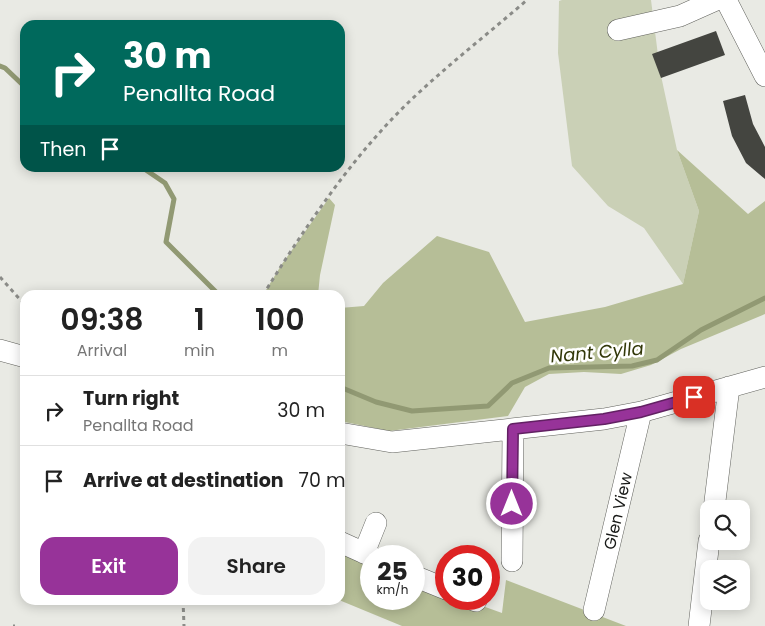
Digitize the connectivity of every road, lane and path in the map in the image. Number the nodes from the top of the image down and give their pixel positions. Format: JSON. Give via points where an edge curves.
{"nodes":[{"id":1,"x":527,"y":0,"type":"edge"},
{"id":2,"x":716,"y":0,"type":"edge"},
{"id":3,"x":726,"y":0,"type":"edge"},
{"id":4,"x":618,"y":30,"type":"dead end"},
{"id":5,"x":765,"y":76,"type":"edge"},
{"id":6,"x":0,"y":277,"type":"edge"},
{"id":7,"x":266,"y":290,"type":"edge"},
{"id":8,"x":20,"y":299,"type":"edge"},
{"id":9,"x":0,"y":350,"type":"edge"},
{"id":10,"x":20,"y":356,"type":"edge"},
{"id":11,"x":765,"y":377,"type":"edge"},
{"id":12,"x":729,"y":387,"type":"junction"},
{"id":13,"x":641,"y":412,"type":"junction"},
{"id":14,"x":513,"y":429,"type":"junction"},
{"id":15,"x":345,"y":434,"type":"edge"},
{"id":16,"x":715,"y":500,"type":"edge"},
{"id":17,"x":376,"y":523,"type":"dead end"},
{"id":18,"x":345,"y":544,"type":"edge"},
{"id":19,"x":370,"y":545,"type":"edge"},
{"id":20,"x":709,"y":550,"type":"edge"},
{"id":21,"x":360,"y":551,"type":"edge"},
{"id":22,"x":512,"y":561,"type":"dead end"},
{"id":23,"x":183,"y":605,"type":"edge"},
{"id":24,"x":594,"y":610,"type":"dead end"},
{"id":25,"x":184,"y":626,"type":"edge"},
{"id":26,"x":699,"y":626,"type":"edge"}],
"edges":[{"from":1,"to":7,"type":"path","via":[[412,99],[369,146],[331,194]]},
{"from":2,"to":4,"type":"street","via":[[680,16]]},
{"from":3,"to":5,"type":"street"},
{"from":6,"to":8,"type":"path"},
{"from":9,"to":10,"type":"street"},
{"from":11,"to":12,"type":"street"},
{"from":12,"to":13,"type":"street"},
{"from":12,"to":16,"type":"street"},
{"from":13,"to":14,"type":"street"},
{"from":13,"to":24,"type":"street","name":"Glen View"},
{"from":14,"to":15,"type":"street","via":[[392,442]]},
{"from":14,"to":22,"type":"street"},
{"from":17,"to":19,"type":"street"},
{"from":18,"to":21,"type":"street"},
{"from":20,"to":26,"type":"street"},
{"from":23,"to":25,"type":"path"}]}
